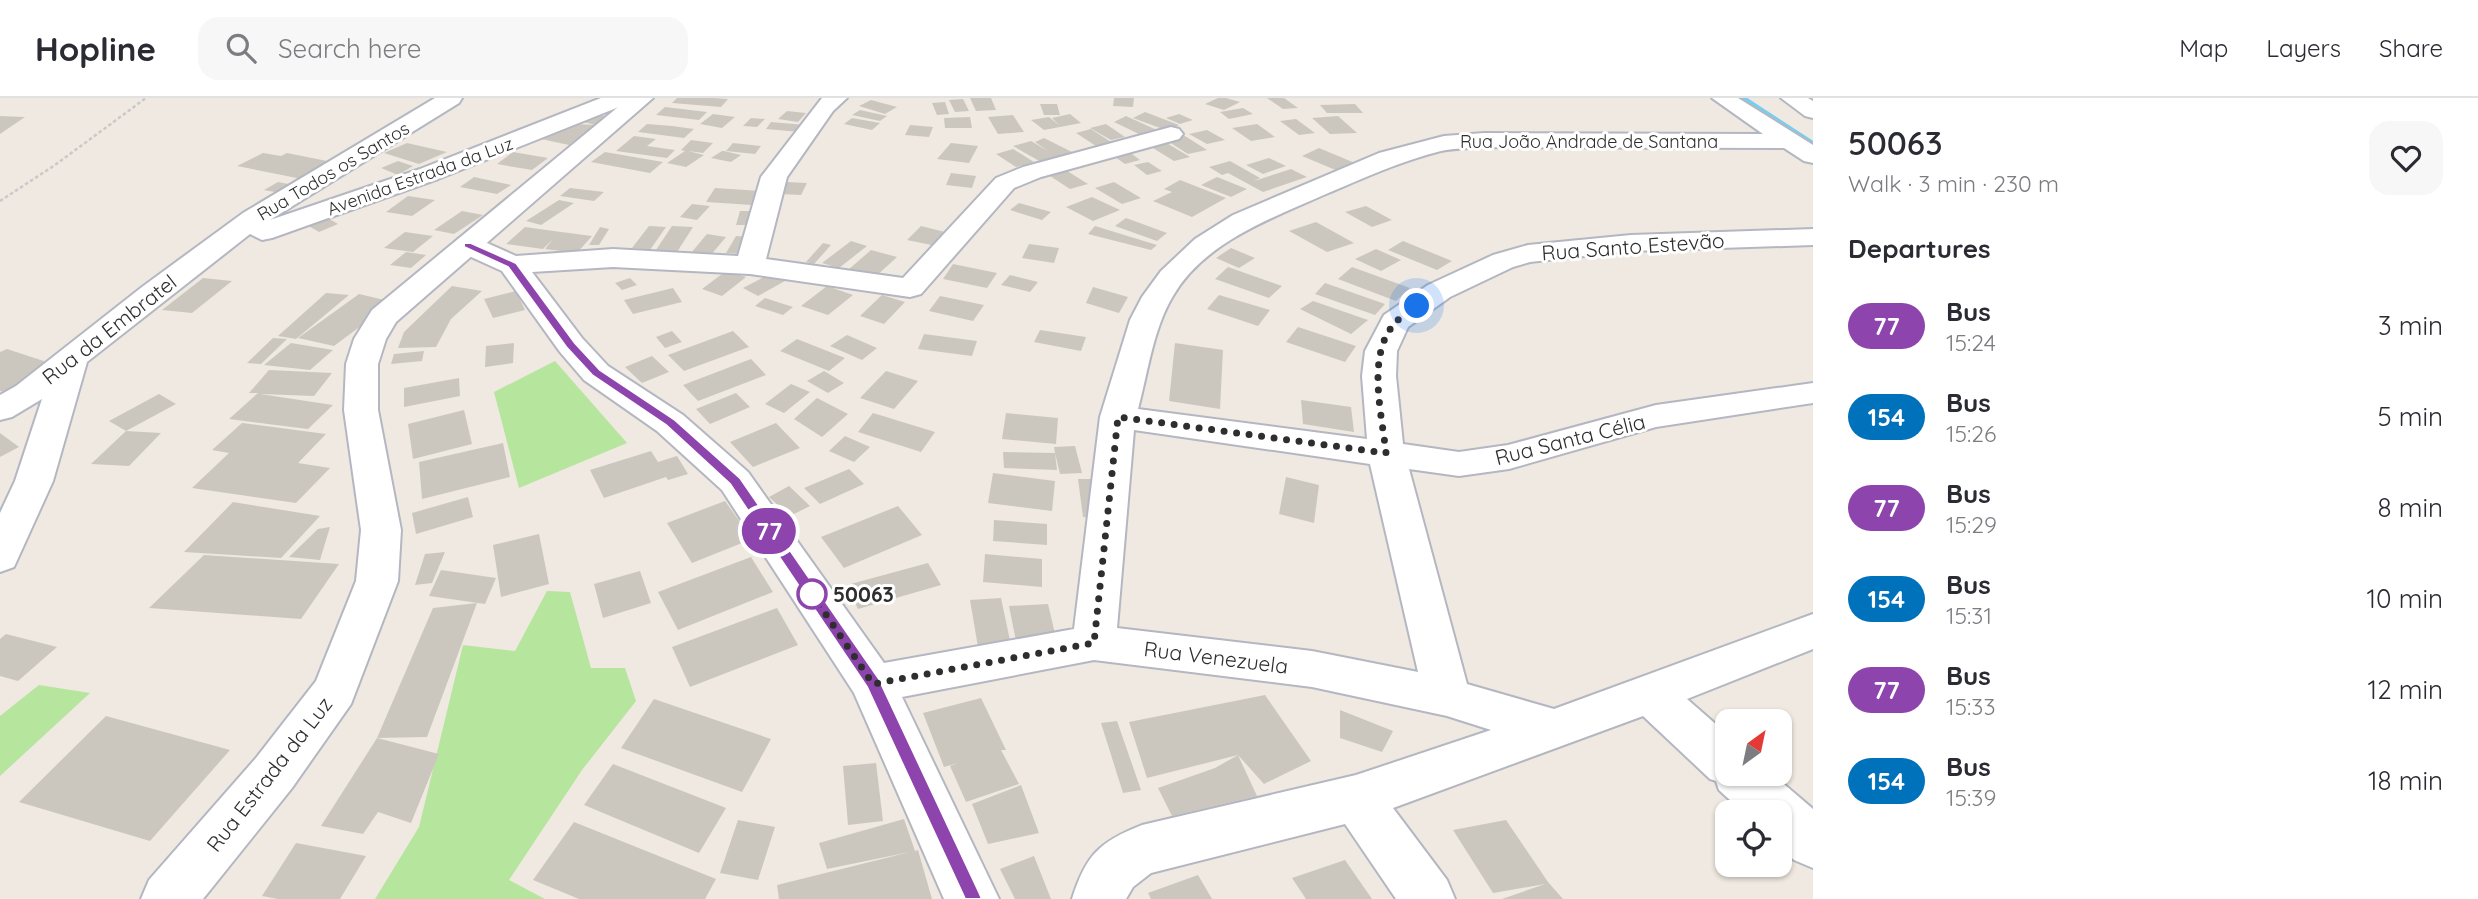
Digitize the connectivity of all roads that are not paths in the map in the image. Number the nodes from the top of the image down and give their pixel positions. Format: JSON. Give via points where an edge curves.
{"nodes":[{"id":1,"x":451,"y":98,"type":"edge"},
{"id":2,"x":621,"y":98,"type":"edge"},
{"id":3,"x":642,"y":98,"type":"edge"},
{"id":4,"x":836,"y":98,"type":"edge"},
{"id":5,"x":1723,"y":98,"type":"edge"},
{"id":6,"x":1792,"y":98,"type":"edge"},
{"id":7,"x":1813,"y":111,"type":"edge"},
{"id":8,"x":1171,"y":134,"type":"dead end"},
{"id":9,"x":1801,"y":148,"type":"edge"},
{"id":10,"x":1813,"y":237,"type":"edge"},
{"id":11,"x":468,"y":245,"type":"junction"},
{"id":12,"x":217,"y":247,"type":"junction"},
{"id":13,"x":512,"y":265,"type":"junction"},
{"id":14,"x":750,"y":265,"type":"junction"},
{"id":15,"x":71,"y":360,"type":"junction"},
{"id":16,"x":1813,"y":394,"type":"edge"},
{"id":17,"x":0,"y":409,"type":"edge"},
{"id":18,"x":1118,"y":417,"type":"junction"},
{"id":19,"x":1386,"y":453,"type":"junction"},
{"id":20,"x":0,"y":557,"type":"edge"},
{"id":21,"x":1813,"y":631,"type":"edge"},
{"id":22,"x":1094,"y":643,"type":"junction"},
{"id":23,"x":873,"y":684,"type":"junction"},
{"id":24,"x":1650,"y":694,"type":"junction"},
{"id":25,"x":1447,"y":698,"type":"junction"},
{"id":26,"x":1554,"y":730,"type":"junction"},
{"id":27,"x":1715,"y":753,"type":"edge"},
{"id":28,"x":1751,"y":786,"type":"edge"},
{"id":29,"x":1356,"y":798,"type":"junction"},
{"id":30,"x":1766,"y":800,"type":"edge"},
{"id":31,"x":1792,"y":823,"type":"edge"},
{"id":32,"x":1813,"y":843,"type":"edge"},
{"id":33,"x":168,"y":899,"type":"edge"},
{"id":34,"x":972,"y":899,"type":"edge"},
{"id":35,"x":1099,"y":899,"type":"edge"},
{"id":36,"x":1428,"y":899,"type":"edge"}],
"edges":[{"from":1,"to":12,"type":"street","name":"Rua Todos os Santos","via":[[253,219]]},
{"from":2,"to":12,"type":"street","name":"Avenida Estrada da Luz","via":[[429,174]]},
{"from":3,"to":11,"type":"street","name":"Rua Estrada da Luz"},
{"from":4,"to":14,"type":"street","via":[[825,106],[774,177]]},
{"from":5,"to":9,"type":"street"},
{"from":6,"to":7,"type":"street"},
{"from":8,"to":14,"type":"street","via":[[1005,183],[910,288]]},
{"from":9,"to":18,"type":"street","name":"Rua João Andrade de Santana","via":[[1474,140],[1388,158],[1243,221],[1205,246],[1171,277],[1146,320]]},
{"from":10,"to":19,"type":"street","name":"Rua Santo Estevão","via":[[1631,243],[1539,252],[1503,261],[1440,291],[1395,322],[1381,351]]},
{"from":11,"to":13,"type":"street"},
{"from":11,"to":33,"type":"street","name":"Rua Estrada da Luz","via":[[383,317],[362,363],[361,410],[381,530],[377,581],[335,691],[274,773]]},
{"from":12,"to":15,"type":"street","name":"Rua da Embratel"},
{"from":13,"to":14,"type":"street","via":[[613,258]]},
{"from":13,"to":23,"type":"street","via":[[596,373],[670,422],[735,481]]},
{"from":15,"to":17,"type":"street","name":"Rua da Embratel"},
{"from":15,"to":20,"type":"street","via":[[34,481]]},
{"from":16,"to":19,"type":"street","name":"Rua Santa Célia","via":[[1656,416],[1509,457],[1459,464]]},
{"from":18,"to":19,"type":"street","name":"Rua Santa Célia"},
{"from":18,"to":22,"type":"street","name":"Rua João Andrade de Santana"},
{"from":19,"to":25,"type":"street","name":"Rua Santo Estevão"},
{"from":21,"to":24,"type":"street"},
{"from":22,"to":23,"type":"street","name":"Rua Venezuela"},
{"from":22,"to":25,"type":"street","name":"Rua Venezuela","via":[[1312,668]]},
{"from":23,"to":34,"type":"street"},
{"from":24,"to":26,"type":"street"},
{"from":24,"to":27,"type":"street"},
{"from":25,"to":26,"type":"street","name":"Rua Venezuela"},
{"from":26,"to":29,"type":"street"},
{"from":28,"to":30,"type":"street"},
{"from":29,"to":35,"type":"street","via":[[1142,850],[1110,869]]},
{"from":29,"to":36,"type":"street"},
{"from":31,"to":32,"type":"street"}]}
